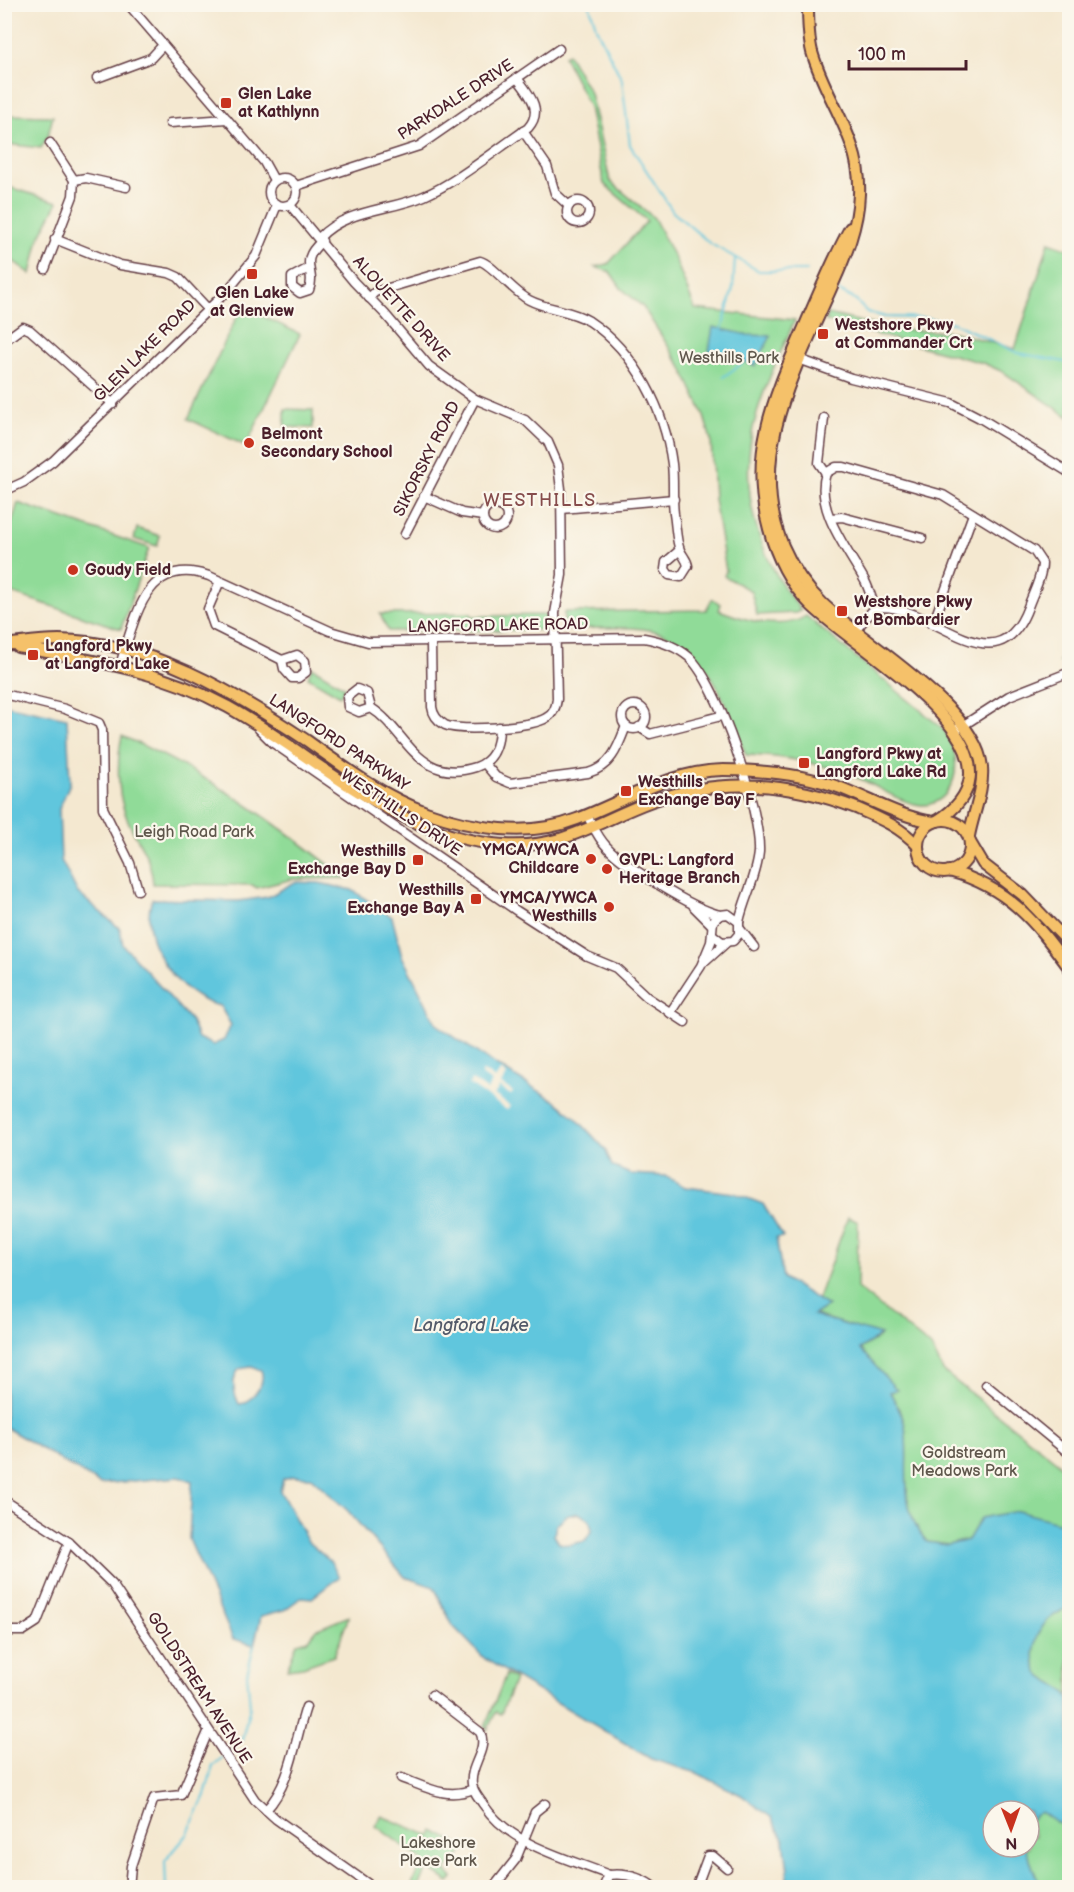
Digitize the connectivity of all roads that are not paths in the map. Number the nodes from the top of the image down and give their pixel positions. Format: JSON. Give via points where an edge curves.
{"nodes":[{"id":1,"x":128,"y":4,"type":"edge"},
{"id":2,"x":808,"y":4,"type":"edge"},
{"id":3,"x":163,"y":45,"type":"junction"},
{"id":4,"x":559,"y":49,"type":"dead end"},
{"id":5,"x":96,"y":78,"type":"dead end"},
{"id":6,"x":517,"y":78,"type":"junction"},
{"id":7,"x":227,"y":119,"type":"junction"},
{"id":8,"x":170,"y":123,"type":"dead end"},
{"id":9,"x":523,"y":131,"type":"junction"},
{"id":10,"x":50,"y":143,"type":"dead end"},
{"id":11,"x":74,"y":180,"type":"junction"},
{"id":12,"x":274,"y":180,"type":"junction"},
{"id":13,"x":296,"y":186,"type":"junction"},
{"id":14,"x":126,"y":187,"type":"dead end"},
{"id":15,"x":277,"y":205,"type":"junction"},
{"id":16,"x":290,"y":205,"type":"junction"},
{"id":17,"x":569,"y":206,"type":"dead end"},
{"id":18,"x":55,"y":239,"type":"junction"},
{"id":19,"x":320,"y":239,"type":"junction"},
{"id":20,"x":45,"y":269,"type":"dead end"},
{"id":21,"x":307,"y":269,"type":"dead end"},
{"id":22,"x":369,"y":298,"type":"junction"},
{"id":23,"x":208,"y":309,"type":"junction"},
{"id":24,"x":4,"y":341,"type":"edge"},
{"id":25,"x":796,"y":358,"type":"junction"},
{"id":26,"x":475,"y":399,"type":"junction"},
{"id":27,"x":113,"y":404,"type":"junction"},
{"id":28,"x":824,"y":418,"type":"dead end"},
{"id":29,"x":826,"y":473,"type":"junction"},
{"id":30,"x":1070,"y":473,"type":"edge"},
{"id":31,"x":4,"y":491,"type":"edge"},
{"id":32,"x":424,"y":496,"type":"junction"},
{"id":33,"x":674,"y":499,"type":"junction"},
{"id":34,"x":562,"y":509,"type":"junction"},
{"id":35,"x":973,"y":514,"type":"junction"},
{"id":36,"x":483,"y":516,"type":"dead end"},
{"id":37,"x":831,"y":518,"type":"junction"},
{"id":38,"x":405,"y":534,"type":"dead end"},
{"id":39,"x":922,"y":538,"type":"dead end"},
{"id":40,"x":680,"y":550,"type":"dead end"},
{"id":41,"x":220,"y":581,"type":"junction"},
{"id":42,"x":875,"y":608,"type":"junction"},
{"id":43,"x":933,"y":624,"type":"junction"},
{"id":44,"x":852,"y":634,"type":"junction"},
{"id":45,"x":556,"y":639,"type":"junction"},
{"id":46,"x":431,"y":643,"type":"junction"},
{"id":47,"x":5,"y":645,"type":"edge"},
{"id":48,"x":125,"y":650,"type":"junction"},
{"id":49,"x":282,"y":660,"type":"dead end"},
{"id":50,"x":120,"y":665,"type":"junction"},
{"id":51,"x":1070,"y":672,"type":"edge"},
{"id":52,"x":4,"y":694,"type":"edge"},
{"id":53,"x":370,"y":708,"type":"dead end"},
{"id":54,"x":722,"y":716,"type":"junction"},
{"id":55,"x":254,"y":723,"type":"junction"},
{"id":56,"x":626,"y":726,"type":"junction"},
{"id":57,"x":499,"y":727,"type":"junction"},
{"id":58,"x":639,"y":727,"type":"junction"},
{"id":59,"x":960,"y":727,"type":"junction"},
{"id":60,"x":485,"y":764,"type":"junction"},
{"id":61,"x":744,"y":770,"type":"junction"},
{"id":62,"x":748,"y":785,"type":"junction"},
{"id":63,"x":587,"y":815,"type":"junction"},
{"id":64,"x":935,"y":821,"type":"junction"},
{"id":65,"x":594,"y":828,"type":"junction"},
{"id":66,"x":969,"y":839,"type":"junction"},
{"id":67,"x":918,"y":846,"type":"junction"},
{"id":68,"x":949,"y":871,"type":"junction"},
{"id":69,"x":138,"y":890,"type":"dead end"},
{"id":70,"x":747,"y":894,"type":"junction"},
{"id":71,"x":693,"y":906,"type":"junction"},
{"id":72,"x":724,"y":915,"type":"junction"},
{"id":73,"x":740,"y":926,"type":"junction"},
{"id":74,"x":712,"y":930,"type":"junction"},
{"id":75,"x":729,"y":942,"type":"junction"},
{"id":76,"x":1070,"y":944,"type":"edge"},
{"id":77,"x":1068,"y":962,"type":"edge"},
{"id":78,"x":701,"y":966,"type":"junction"},
{"id":79,"x":670,"y":1013,"type":"junction"},
{"id":80,"x":685,"y":1022,"type":"dead end"},
{"id":81,"x":986,"y":1385,"type":"dead end"},
{"id":82,"x":1070,"y":1454,"type":"edge"},
{"id":83,"x":4,"y":1500,"type":"edge"},
{"id":84,"x":69,"y":1542,"type":"junction"},
{"id":85,"x":4,"y":1631,"type":"edge"},
{"id":86,"x":432,"y":1695,"type":"dead end"},
{"id":87,"x":306,"y":1707,"type":"dead end"},
{"id":88,"x":208,"y":1732,"type":"junction"},
{"id":89,"x":400,"y":1778,"type":"dead end"},
{"id":90,"x":473,"y":1789,"type":"junction"},
{"id":91,"x":545,"y":1804,"type":"dead end"},
{"id":92,"x":266,"y":1810,"type":"junction"},
{"id":93,"x":524,"y":1842,"type":"junction"},
{"id":94,"x":727,"y":1868,"type":"dead end"},
{"id":95,"x":609,"y":1875,"type":"junction"},
{"id":96,"x":129,"y":1887,"type":"edge"},
{"id":97,"x":374,"y":1887,"type":"edge"},
{"id":98,"x":493,"y":1887,"type":"edge"},
{"id":99,"x":603,"y":1887,"type":"edge"},
{"id":100,"x":655,"y":1887,"type":"edge"},
{"id":101,"x":696,"y":1887,"type":"edge"}],
"edges":[{"from":1,"to":3,"type":"street"},
{"from":2,"to":25,"type":"main road","via":[[812,51],[852,142],[859,165],[860,195],[855,220],[831,267]]},
{"from":3,"to":5,"type":"street","via":[[151,58]]},
{"from":3,"to":7,"type":"street"},
{"from":4,"to":6,"type":"street","name":"PARKDALE DRIVE"},
{"from":6,"to":9,"type":"street","via":[[536,109],[535,119]]},
{"from":6,"to":13,"type":"street","name":"PARKDALE DRIVE","via":[[411,150]]},
{"from":7,"to":8,"type":"street"},
{"from":7,"to":12,"type":"street","via":[[264,162]]},
{"from":9,"to":17,"type":"street","via":[[547,166],[555,193]]},
{"from":9,"to":19,"type":"street","via":[[435,191],[340,221]]},
{"from":10,"to":11,"type":"street"},
{"from":11,"to":14,"type":"street","via":[[86,178]]},
{"from":11,"to":18,"type":"street","via":[[73,196]]},
{"from":12,"to":13,"type":"street","via":[[285,177]]},
{"from":12,"to":15,"type":"street","via":[[268,192]]},
{"from":13,"to":16,"type":"street","via":[[296,197]]},
{"from":15,"to":16,"type":"street"},
{"from":15,"to":23,"type":"street","name":"GLEN LAKE ROAD","via":[[256,256]]},
{"from":16,"to":19,"type":"street","name":"ALOUETTE DRIVE"},
{"from":18,"to":20,"type":"street"},
{"from":18,"to":23,"type":"street","via":[[120,265],[178,277]]},
{"from":19,"to":21,"type":"street"},
{"from":19,"to":22,"type":"street","name":"ALOUETTE DRIVE"},
{"from":22,"to":26,"type":"street","name":"ALOUETTE DRIVE","via":[[429,366]]},
{"from":22,"to":33,"type":"street","via":[[375,292],[480,261],[526,298],[589,321],[624,355],[654,401],[670,453]]},
{"from":23,"to":27,"type":"street","name":"GLEN LAKE ROAD"},
{"from":24,"to":27,"type":"street","via":[[23,327],[30,330]]},
{"from":25,"to":30,"type":"street","via":[[858,380],[951,403]]},
{"from":25,"to":44,"type":"main road","via":[[773,434],[773,512],[794,568]]},
{"from":26,"to":32,"type":"street","name":"SIKORSKY ROAD"},
{"from":26,"to":34,"type":"street","name":"ALOUETTE DRIVE","via":[[525,420],[541,433],[558,465]]},
{"from":27,"to":31,"type":"street","name":"GLEN LAKE ROAD","via":[[53,461]]},
{"from":28,"to":29,"type":"street","via":[[819,463]]},
{"from":29,"to":35,"type":"street","via":[[844,467],[927,489]]},
{"from":29,"to":37,"type":"street"},
{"from":32,"to":36,"type":"street","via":[[462,513]]},
{"from":32,"to":38,"type":"street","name":"SIKORSKY ROAD"},
{"from":33,"to":34,"type":"street"},
{"from":33,"to":40,"type":"street"},
{"from":34,"to":45,"type":"street","name":"ALOUETTE DRIVE","via":[[562,575],[555,605]]},
{"from":35,"to":43,"type":"street"},
{"from":35,"to":43,"type":"street","via":[[1039,555],[1042,567],[1034,591],[1020,626],[998,642],[974,642]]},
{"from":37,"to":39,"type":"street","via":[[842,517]]},
{"from":37,"to":42,"type":"street"},
{"from":41,"to":46,"type":"street","name":"LANGFORD LAKE ROAD","via":[[343,636],[376,643]]},
{"from":41,"to":48,"type":"street","name":"LANGFORD LAKE ROAD","via":[[191,571],[157,582],[142,600]]},
{"from":41,"to":49,"type":"street","via":[[208,609],[214,626]]},
{"from":42,"to":43,"type":"street","via":[[895,607]]},
{"from":42,"to":44,"type":"street"},
{"from":44,"to":59,"type":"main road","via":[[948,706]]},
{"from":45,"to":46,"type":"street","name":"LANGFORD LAKE ROAD"},
{"from":45,"to":54,"type":"street","name":"LANGFORD LAKE ROAD","via":[[644,638],[670,644],[689,657],[700,671]]},
{"from":45,"to":57,"type":"street","name":"ALOUETTE DRIVE","via":[[557,699],[553,712],[540,721]]},
{"from":46,"to":57,"type":"street","via":[[432,707],[436,718],[453,727]]},
{"from":47,"to":48,"type":"main road","name":"LANGFORD PARKWAY","via":[[59,640]]},
{"from":47,"to":50,"type":"main road","name":"LANGFORD PARKWAY"},
{"from":48,"to":50,"type":"street","name":"LANGFORD LAKE ROAD"},
{"from":48,"to":63,"type":"main road","name":"LANGFORD PARKWAY","via":[[216,685],[369,783],[425,812],[456,822],[519,830],[550,827]]},
{"from":50,"to":55,"type":"main road","name":"LANGFORD PARKWAY","via":[[198,693]]},
{"from":51,"to":59,"type":"street","via":[[1009,696]]},
{"from":52,"to":69,"type":"street","via":[[65,709],[99,723],[104,808]]},
{"from":53,"to":60,"type":"street","via":[[425,762],[461,770]]},
{"from":54,"to":58,"type":"street","via":[[650,734]]},
{"from":54,"to":61,"type":"street","name":"LANGFORD LAKE ROAD"},
{"from":55,"to":65,"type":"main road","name":"LANGFORD PARKWAY","via":[[370,801],[423,827],[496,844],[554,841]]},
{"from":55,"to":79,"type":"street","name":"WESTHILLS DRIVE","via":[[273,743],[517,911],[587,956],[616,968]]},
{"from":56,"to":58,"type":"street"},
{"from":56,"to":58,"type":"street","via":[[622,719],[624,710],[636,705],[645,715]]},
{"from":56,"to":60,"type":"street","via":[[613,757],[600,769],[588,773],[510,783],[496,777]]},
{"from":57,"to":60,"type":"street","via":[[496,749]]},
{"from":59,"to":64,"type":"main road","via":[[970,781],[958,804]]},
{"from":59,"to":66,"type":"main road","via":[[980,755],[982,768]]},
{"from":61,"to":62,"type":"street","name":"LANGFORD LAKE ROAD"},
{"from":61,"to":63,"type":"main road","name":"LANGFORD PARKWAY","via":[[718,770],[667,780]]},
{"from":61,"to":64,"type":"main road","name":"LANGFORD PARKWAY","via":[[824,782],[901,815]]},
{"from":62,"to":65,"type":"main road","name":"LANGFORD PARKWAY","via":[[707,787],[675,794]]},
{"from":62,"to":67,"type":"main road","name":"LANGFORD PARKWAY","via":[[792,789],[836,800],[894,825]]},
{"from":62,"to":70,"type":"street","name":"LANGFORD LAKE ROAD","via":[[759,838],[756,870]]},
{"from":63,"to":65,"type":"street"},
{"from":64,"to":66,"type":"main road","via":[[952,821],[965,830]]},
{"from":64,"to":67,"type":"main road","via":[[922,831]]},
{"from":65,"to":71,"type":"street","via":[[613,853]]},
{"from":66,"to":68,"type":"main road","via":[[968,857]]},
{"from":66,"to":76,"type":"main road","via":[[983,864],[1023,895]]},
{"from":67,"to":68,"type":"main road","via":[[927,865]]},
{"from":68,"to":77,"type":"main road","via":[[982,881],[1004,894]]},
{"from":70,"to":72,"type":"street","name":"LANGFORD LAKE ROAD"},
{"from":70,"to":73,"type":"street","name":"LANGFORD LAKE ROAD"},
{"from":71,"to":72,"type":"street"},
{"from":71,"to":74,"type":"street"},
{"from":72,"to":73,"type":"street"},
{"from":72,"to":74,"type":"street","name":"LANGFORD LAKE ROAD"},
{"from":73,"to":75,"type":"street","name":"LANGFORD LAKE ROAD"},
{"from":73,"to":75,"type":"street","via":[[754,947]]},
{"from":74,"to":75,"type":"street","via":[[718,940]]},
{"from":74,"to":78,"type":"street"},
{"from":75,"to":78,"type":"street"},
{"from":78,"to":79,"type":"street"},
{"from":79,"to":80,"type":"street","name":"WESTHILLS DRIVE"},
{"from":81,"to":82,"type":"street"},
{"from":83,"to":84,"type":"street","name":"GOLDSTREAM AVENUE"},
{"from":84,"to":85,"type":"street","via":[[37,1622],[23,1631]]},
{"from":84,"to":88,"type":"street","name":"GOLDSTREAM AVENUE","via":[[122,1598]]},
{"from":86,"to":90,"type":"street","via":[[483,1736],[472,1774]]},
{"from":87,"to":92,"type":"street","via":[[274,1802]]},
{"from":88,"to":92,"type":"street","name":"GOLDSTREAM AVENUE"},
{"from":88,"to":96,"type":"street","via":[[181,1795],[154,1798],[131,1866]]},
{"from":89,"to":90,"type":"street","via":[[448,1795]]},
{"from":90,"to":93,"type":"street","via":[[499,1824]]},
{"from":91,"to":93,"type":"street","via":[[535,1812]]},
{"from":92,"to":97,"type":"street","name":"GOLDSTREAM AVENUE"},
{"from":93,"to":95,"type":"street"},
{"from":93,"to":98,"type":"street","via":[[516,1859]]},
{"from":94,"to":101,"type":"street","via":[[708,1856]]},
{"from":95,"to":99,"type":"street"},
{"from":95,"to":100,"type":"street","via":[[625,1874]]}]}
